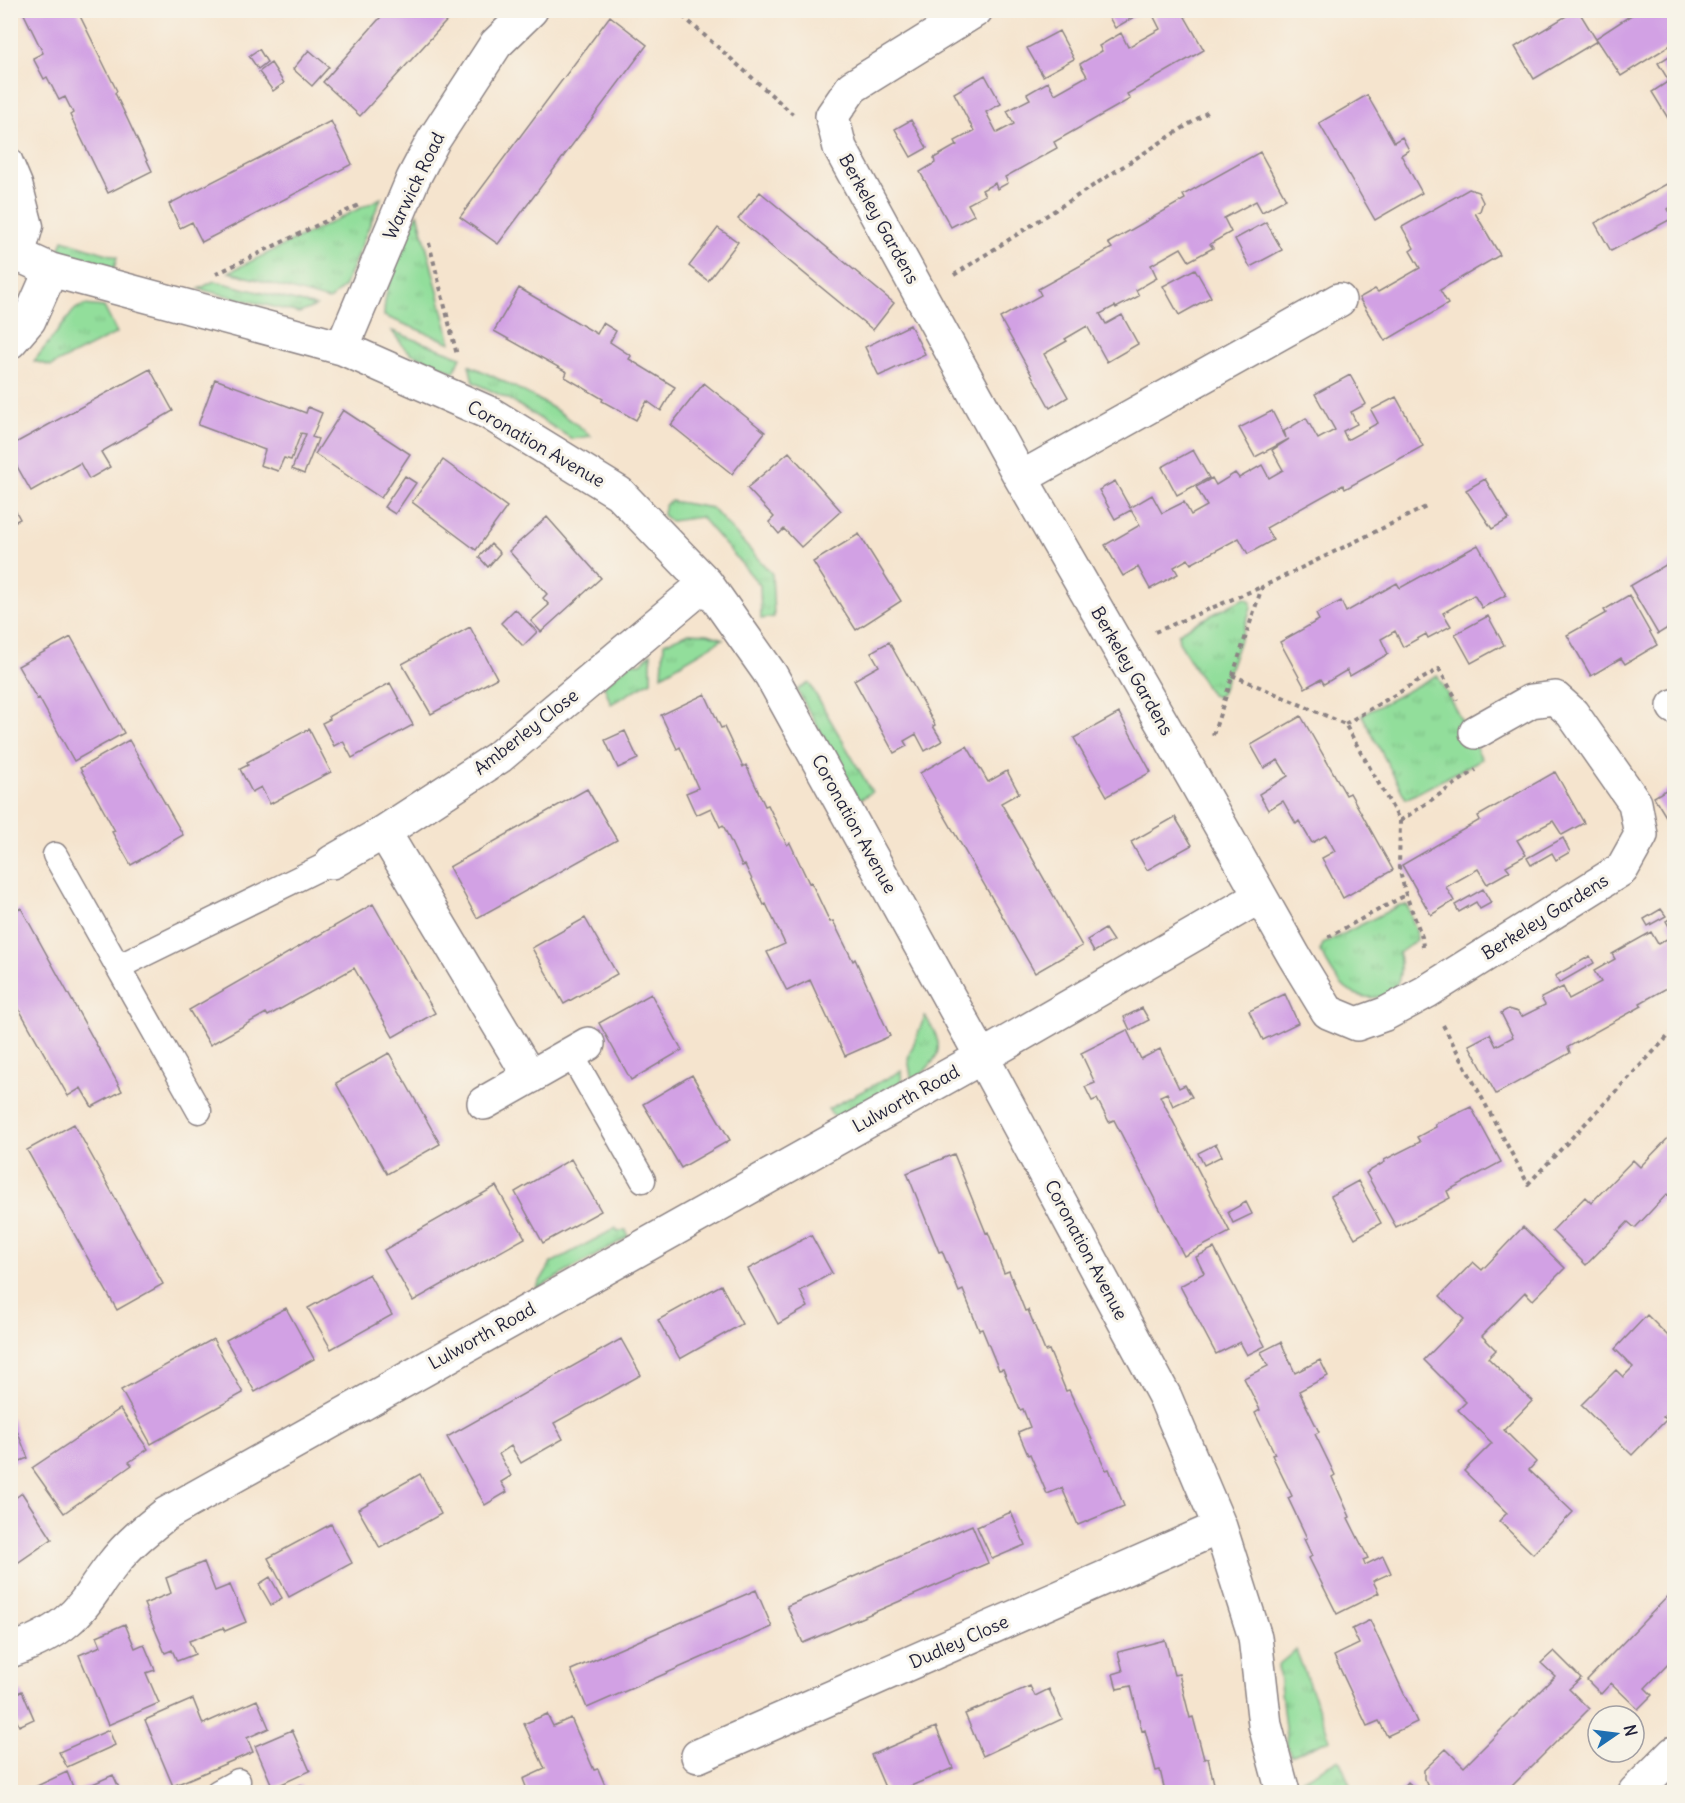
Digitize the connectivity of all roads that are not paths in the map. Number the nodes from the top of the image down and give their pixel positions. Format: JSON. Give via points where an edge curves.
{"nodes":[{"id":1,"x":531,"y":10,"type":"edge"},
{"id":2,"x":976,"y":10,"type":"edge"},
{"id":3,"x":10,"y":160,"type":"edge"},
{"id":4,"x":16,"y":254,"type":"edge"},
{"id":5,"x":51,"y":270,"type":"junction"},
{"id":6,"x":1339,"y":300,"type":"dead end"},
{"id":7,"x":10,"y":342,"type":"edge"},
{"id":8,"x":342,"y":348,"type":"junction"},
{"id":9,"x":1021,"y":478,"type":"junction"},
{"id":10,"x":706,"y":583,"type":"junction"},
{"id":11,"x":1476,"y":732,"type":"road end"},
{"id":12,"x":384,"y":832,"type":"junction"},
{"id":13,"x":55,"y":855,"type":"dead end"},
{"id":14,"x":332,"y":862,"type":"joint"},
{"id":15,"x":1259,"y":897,"type":"junction"},
{"id":16,"x":118,"y":967,"type":"junction"},
{"id":17,"x":579,"y":1049,"type":"joint"},
{"id":18,"x":982,"y":1057,"type":"junction"},
{"id":19,"x":530,"y":1077,"type":"junction"},
{"id":20,"x":484,"y":1104,"type":"dead end"},
{"id":21,"x":199,"y":1111,"type":"dead end"},
{"id":22,"x":643,"y":1180,"type":"dead end"},
{"id":23,"x":1220,"y":1527,"type":"junction"},
{"id":24,"x":10,"y":1652,"type":"edge"},
{"id":25,"x":1674,"y":1753,"type":"edge"},
{"id":26,"x":698,"y":1756,"type":"dead end"},
{"id":27,"x":1283,"y":1792,"type":"edge"},
{"id":28,"x":1635,"y":1792,"type":"edge"}],
"edges":[{"from":1,"to":8,"type":"street","name":"Warwick Road","via":[[496,44],[433,141],[413,179]]},
{"from":2,"to":9,"type":"street","name":"Berkeley Gardens","via":[[852,87],[832,116],[840,148]]},
{"from":3,"to":4,"type":"lane","via":[[31,226]]},
{"from":4,"to":5,"type":"street","name":"Coronation Avenue"},
{"from":5,"to":7,"type":"street","via":[[29,320]]},
{"from":5,"to":8,"type":"street","name":"Coronation Avenue"},
{"from":6,"to":9,"type":"street"},
{"from":8,"to":10,"type":"street","name":"Coronation Avenue","via":[[489,413],[619,493]]},
{"from":9,"to":15,"type":"street","name":"Berkeley Gardens"},
{"from":10,"to":12,"type":"street","name":"Amberley Close","via":[[499,757]]},
{"from":10,"to":18,"type":"street","name":"Coronation Avenue","via":[[771,675]]},
{"from":11,"to":15,"type":"street","name":"Berkeley Gardens","via":[[1531,700],[1555,698],[1572,713],[1635,803],[1641,835],[1622,869],[1426,992],[1356,1024],[1328,1012]]},
{"from":12,"to":14,"type":"street","name":"Amberley Close"},
{"from":12,"to":19,"type":"street"},
{"from":13,"to":16,"type":"lane"},
{"from":14,"to":16,"type":"lane"},
{"from":15,"to":18,"type":"street"},
{"from":16,"to":21,"type":"lane"},
{"from":17,"to":19,"type":"street"},
{"from":17,"to":22,"type":"lane"},
{"from":18,"to":23,"type":"street","name":"Coronation Avenue","via":[[1165,1397]]},
{"from":18,"to":24,"type":"street","name":"Lulworth Road","via":[[166,1514],[137,1536],[112,1564],[90,1598],[67,1621]]},
{"from":19,"to":20,"type":"street"},
{"from":23,"to":26,"type":"street","name":"Dudley Close"},
{"from":23,"to":27,"type":"street","name":"Coronation Avenue","via":[[1255,1637],[1265,1725]]},
{"from":25,"to":28,"type":"street"}]}
